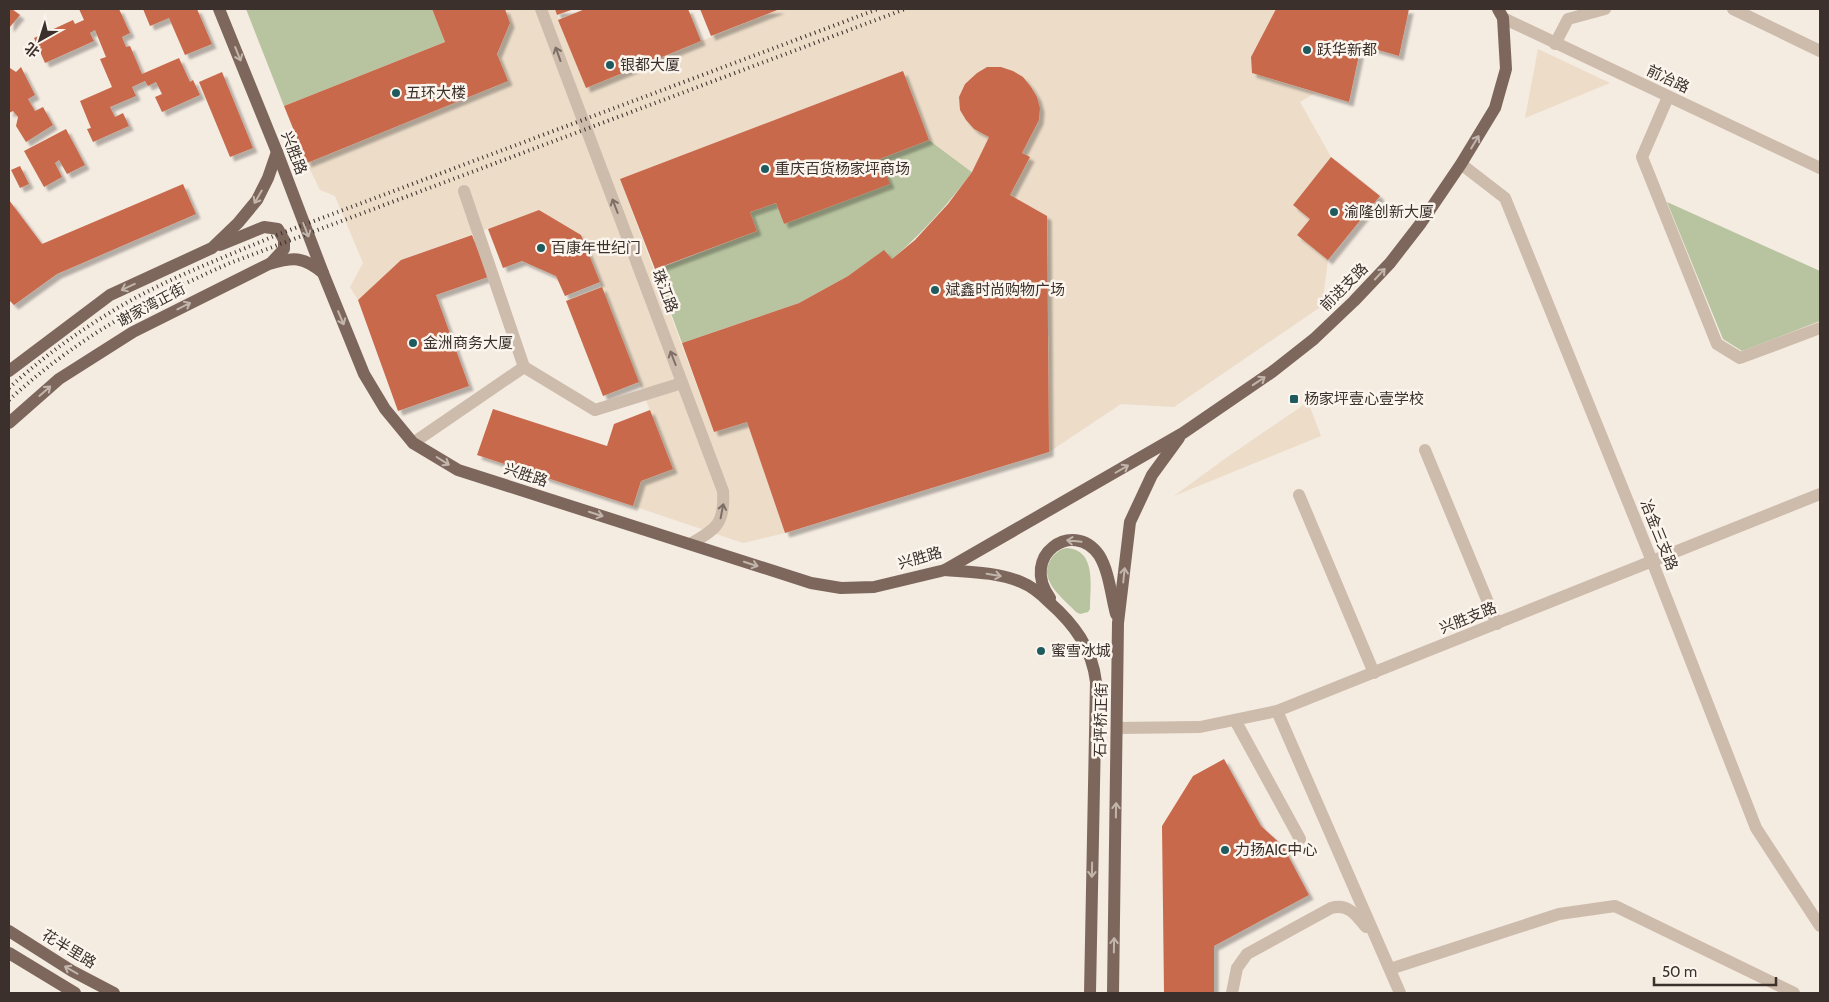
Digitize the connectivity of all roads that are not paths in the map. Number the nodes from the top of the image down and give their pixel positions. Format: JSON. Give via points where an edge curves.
{"nodes":[{"id":1,"x":220,"y":9,"type":"edge"},
{"id":2,"x":541,"y":9,"type":"edge"},
{"id":3,"x":1605,"y":9,"type":"edge"},
{"id":4,"x":1733,"y":9,"type":"edge"},
{"id":5,"x":1500,"y":13,"type":"edge"},
{"id":6,"x":1555,"y":44,"type":"junction"},
{"id":7,"x":1820,"y":51,"type":"edge"},
{"id":8,"x":1668,"y":97,"type":"junction"},
{"id":9,"x":277,"y":152,"type":"junction"},
{"id":10,"x":1461,"y":164,"type":"junction"},
{"id":11,"x":1820,"y":168,"type":"edge"},
{"id":12,"x":464,"y":191,"type":"dead end"},
{"id":13,"x":212,"y":248,"type":"junction"},
{"id":14,"x":269,"y":264,"type":"junction"},
{"id":15,"x":323,"y":273,"type":"junction"},
{"id":16,"x":1820,"y":328,"type":"edge"},
{"id":17,"x":524,"y":367,"type":"junction"},
{"id":18,"x":9,"y":371,"type":"edge"},
{"id":19,"x":682,"y":383,"type":"junction"},
{"id":20,"x":9,"y":423,"type":"edge"},
{"id":21,"x":1182,"y":433,"type":"junction"},
{"id":22,"x":413,"y":443,"type":"junction"},
{"id":23,"x":1425,"y":450,"type":"dead end"},
{"id":24,"x":1080,"y":493,"type":"joint"},
{"id":25,"x":1820,"y":494,"type":"edge"},
{"id":26,"x":1299,"y":495,"type":"dead end"},
{"id":27,"x":690,"y":544,"type":"junction"},
{"id":28,"x":1652,"y":561,"type":"junction"},
{"id":29,"x":945,"y":570,"type":"junction"},
{"id":30,"x":1058,"y":610,"type":"junction"},
{"id":31,"x":1118,"y":624,"type":"junction"},
{"id":32,"x":1497,"y":624,"type":"junction"},
{"id":33,"x":1374,"y":673,"type":"junction"},
{"id":34,"x":1277,"y":711,"type":"junction"},
{"id":35,"x":1235,"y":720,"type":"junction"},
{"id":36,"x":1117,"y":728,"type":"junction"},
{"id":37,"x":1300,"y":839,"type":"dead end"},
{"id":38,"x":1820,"y":926,"type":"edge"},
{"id":39,"x":9,"y":931,"type":"edge"},
{"id":40,"x":1377,"y":940,"type":"junction"},
{"id":41,"x":9,"y":953,"type":"edge"},
{"id":42,"x":1390,"y":970,"type":"junction"},
{"id":43,"x":75,"y":993,"type":"edge"},
{"id":44,"x":114,"y":993,"type":"edge"},
{"id":45,"x":1090,"y":993,"type":"edge"},
{"id":46,"x":1113,"y":993,"type":"edge"},
{"id":47,"x":1232,"y":993,"type":"edge"},
{"id":48,"x":1400,"y":993,"type":"edge"},
{"id":49,"x":1794,"y":993,"type":"edge"}],
"edges":[{"from":1,"to":9,"type":"main road","name":"兴胜路","one_way":true},
{"from":19,"to":2,"type":"street","name":"珠江路","one_way":true},
{"from":3,"to":6,"type":"street","via":[[1568,19]]},
{"from":4,"to":7,"type":"street"},
{"from":5,"to":6,"type":"street","name":"前冶路"},
{"from":10,"to":5,"type":"main road","name":"前进支路","one_way":true,"via":[[1495,108],[1506,69]]},
{"from":6,"to":8,"type":"street","name":"前冶路"},
{"from":8,"to":11,"type":"street","name":"前冶路"},
{"from":8,"to":16,"type":"street","via":[[1642,157],[1717,344],[1740,358]]},
{"from":9,"to":13,"type":"main road","name":"谢家湾正街","one_way":true,"via":[[257,200]]},
{"from":9,"to":15,"type":"main road","name":"兴胜路","one_way":true},
{"from":21,"to":10,"type":"main road","name":"前进支路","one_way":true,"via":[[1272,372],[1314,339],[1354,301],[1390,263]]},
{"from":10,"to":28,"type":"street","name":"冶金三支路","via":[[1505,198]]},
{"from":12,"to":17,"type":"street"},
{"from":13,"to":14,"type":"main road","via":[[264,227],[278,230],[284,240],[284,249]]},
{"from":13,"to":18,"type":"main road","name":"谢家湾正街","one_way":true,"via":[[110,296]]},
{"from":14,"to":15,"type":"main road","name":"谢家湾正街","via":[[287,258],[301,260]]},
{"from":20,"to":14,"type":"main road","name":"谢家湾正街","one_way":true,"via":[[59,379],[133,332]]},
{"from":15,"to":22,"type":"main road","name":"兴胜路","one_way":true,"via":[[364,374],[385,409]]},
{"from":17,"to":19,"type":"street","via":[[595,410]]},
{"from":17,"to":22,"type":"street"},
{"from":27,"to":19,"type":"street","name":"珠江路","one_way":true,"via":[[714,529],[720,521],[724,491]]},
{"from":24,"to":21,"type":"main road","name":"前进支路","one_way":true},
{"from":31,"to":21,"type":"main road","name":"石坪桥正街","one_way":true,"via":[[1130,522],[1152,475]]},
{"from":22,"to":27,"type":"main road","name":"兴胜路","one_way":true,"via":[[458,470]]},
{"from":23,"to":32,"type":"street"},
{"from":24,"to":29,"type":"main road","name":"兴胜路"},
{"from":25,"to":28,"type":"street","name":"兴胜支路"},
{"from":26,"to":33,"type":"street"},
{"from":27,"to":29,"type":"main road","name":"兴胜路","one_way":true,"via":[[811,583],[841,588],[874,588]]},
{"from":28,"to":32,"type":"street","name":"兴胜支路"},
{"from":28,"to":38,"type":"street","name":"冶金三支路","via":[[1756,828]]},
{"from":29,"to":30,"type":"main road","name":"石坪桥正街","one_way":true,"via":[[983,573],[1022,582]]},
{"from":31,"to":30,"type":"main road","one_way":true,"via":[[1104,565],[1095,550],[1070,539],[1054,546],[1042,560],[1040,568],[1041,583]]},
{"from":30,"to":45,"type":"main road","name":"石坪桥正街","one_way":true,"via":[[1086,646],[1096,682]]},
{"from":31,"to":36,"type":"main road","name":"石坪桥正街"},
{"from":32,"to":33,"type":"street","name":"兴胜支路"},
{"from":33,"to":34,"type":"street","name":"兴胜支路"},
{"from":34,"to":35,"type":"street","name":"兴胜支路"},
{"from":34,"to":40,"type":"street"},
{"from":35,"to":36,"type":"street","name":"兴胜支路","via":[[1200,727]]},
{"from":35,"to":37,"type":"street"},
{"from":46,"to":36,"type":"main road","name":"石坪桥正街","one_way":true},
{"from":44,"to":39,"type":"main road","name":"花半里路","one_way":true},
{"from":40,"to":42,"type":"street"},
{"from":40,"to":47,"type":"street","via":[[1356,914],[1344,907],[1331,908],[1247,954],[1237,968]]},
{"from":41,"to":43,"type":"main road"},
{"from":42,"to":48,"type":"street"},
{"from":42,"to":49,"type":"street","via":[[1559,914],[1614,906]]}]}
